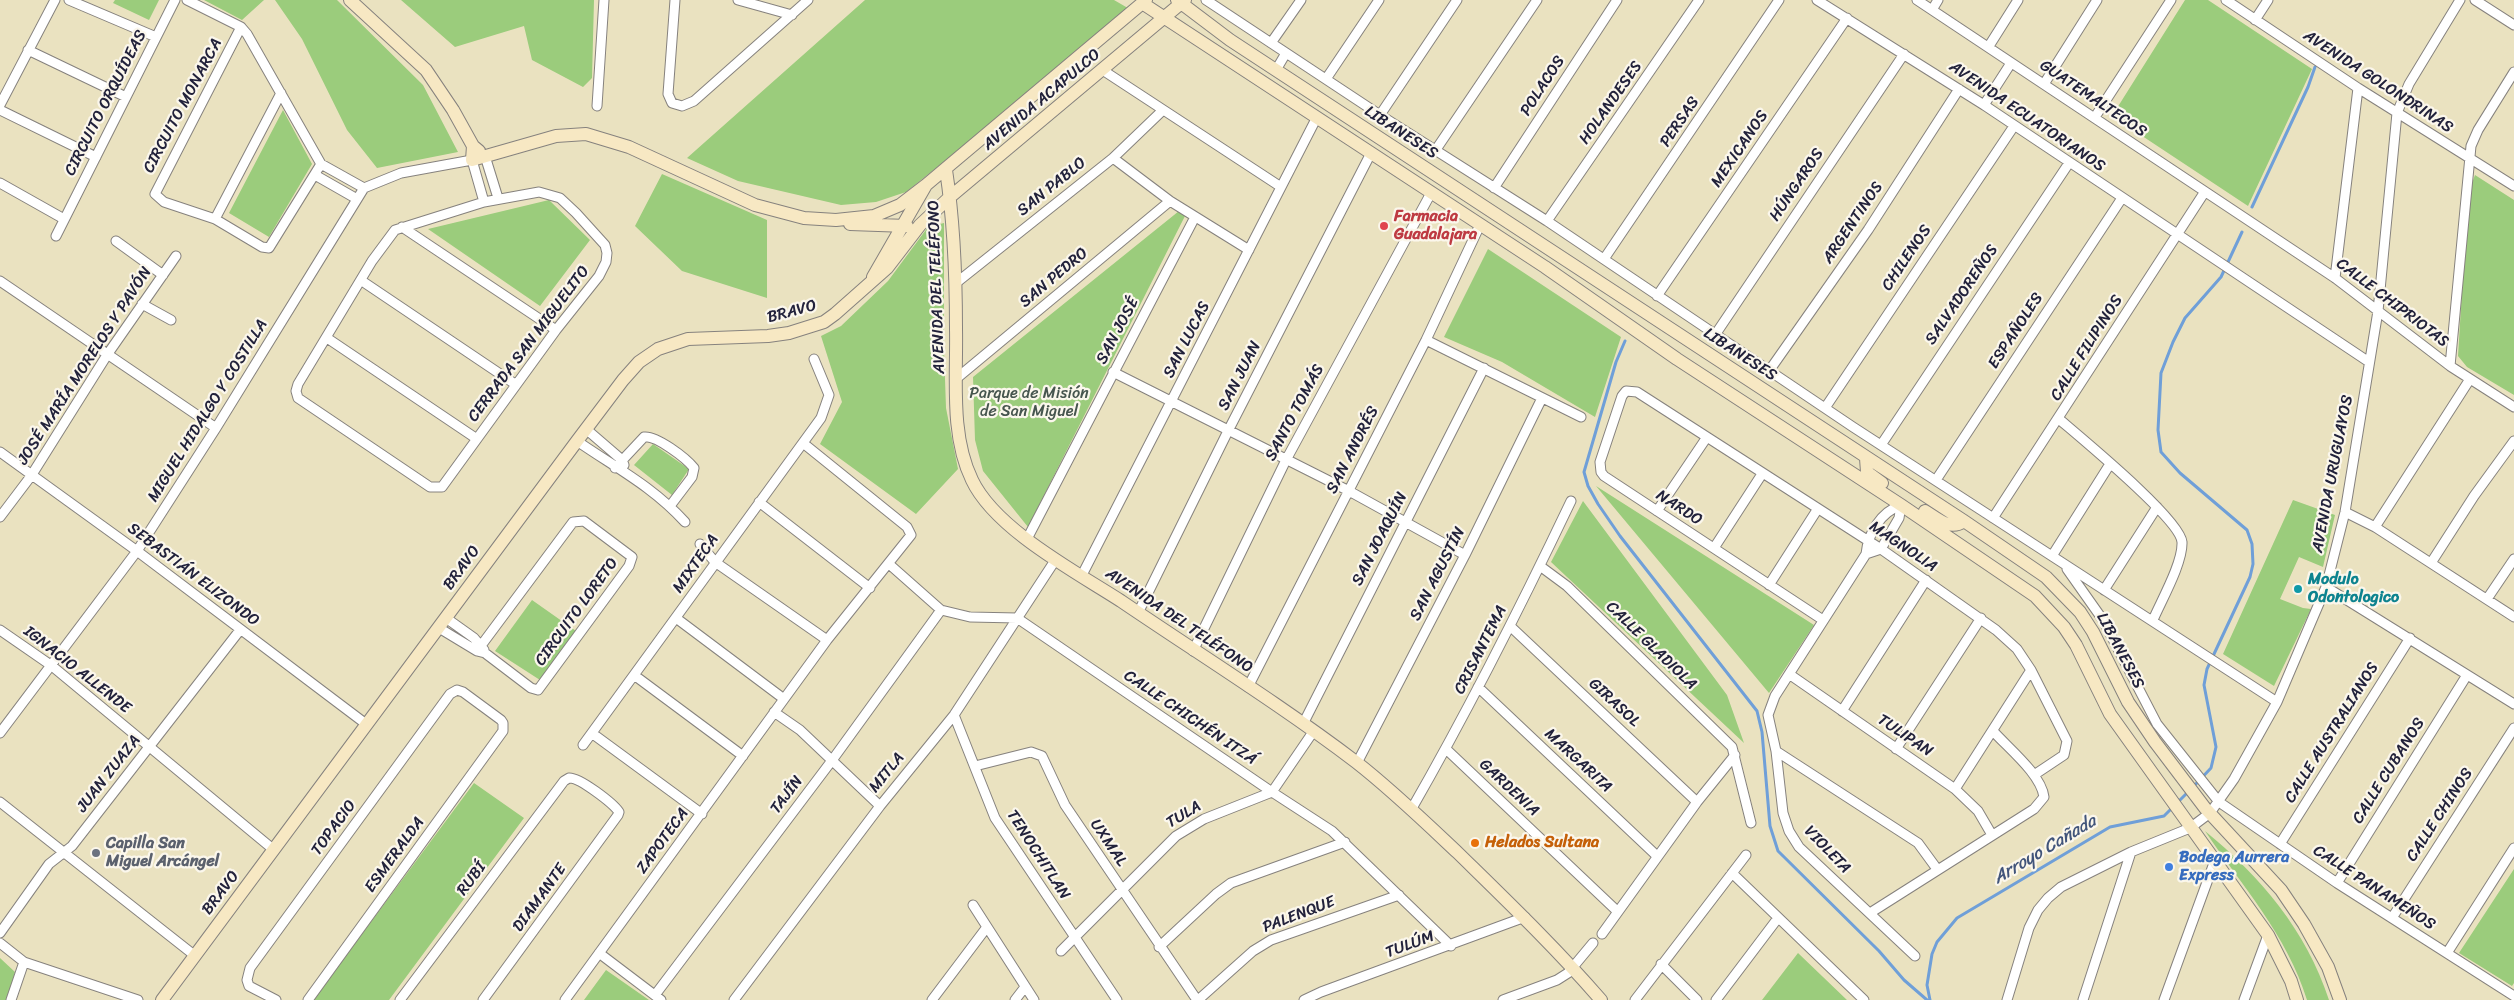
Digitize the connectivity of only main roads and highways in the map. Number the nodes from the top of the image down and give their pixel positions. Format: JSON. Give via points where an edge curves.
{"nodes":[{"id":1,"x":350,"y":0,"type":"edge"},
{"id":2,"x":1142,"y":1,"type":"edge"},
{"id":3,"x":1181,"y":1,"type":"edge"},
{"id":4,"x":1165,"y":17,"type":"junction"},
{"id":5,"x":472,"y":146,"type":"junction"},
{"id":6,"x":485,"y":156,"type":"junction"},
{"id":7,"x":946,"y":170,"type":"junction"},
{"id":8,"x":926,"y":185,"type":"junction"},
{"id":9,"x":950,"y":197,"type":"junction"},
{"id":10,"x":836,"y":220,"type":"junction"},
{"id":11,"x":920,"y":225,"type":"junction"},
{"id":12,"x":900,"y":226,"type":"junction"},
{"id":13,"x":871,"y":281,"type":"junction"},
{"id":14,"x":1866,"y":458,"type":"junction"},
{"id":15,"x":1900,"y":504,"type":"junction"},
{"id":16,"x":1964,"y":521,"type":"junction"},
{"id":17,"x":162,"y":1000,"type":"edge"},
{"id":18,"x":1601,"y":1000,"type":"edge"},
{"id":19,"x":2298,"y":1000,"type":"edge"},
{"id":20,"x":2340,"y":1000,"type":"edge"}],
"edges":[{"from":1,"to":5,"type":"main road","via":[[426,70]]},
{"from":2,"to":4,"type":"main road","name":"LIBANESES"},
{"from":2,"to":7,"type":"main road","name":"AVENIDA ACAPULCO"},
{"from":3,"to":4,"type":"main road","name":"AVENIDA ACAPULCO"},
{"from":3,"to":14,"type":"main road","name":"LIBANESES","via":[[1230,40]]},
{"from":4,"to":9,"type":"main road","name":"AVENIDA ACAPULCO"},
{"from":4,"to":15,"type":"main road","name":"LIBANESES","via":[[1676,359]]},
{"from":5,"to":6,"type":"main road"},
{"from":5,"to":6,"type":"main road","via":[[472,160]]},
{"from":6,"to":10,"type":"main road","via":[[556,136],[586,134],[629,147],[755,205],[804,218]]},
{"from":7,"to":8,"type":"main road","name":"AVENIDA ACAPULCO"},
{"from":7,"to":9,"type":"main road","name":"AVENIDA DEL TELÉFONO"},
{"from":8,"to":10,"type":"main road","via":[[889,211]]},
{"from":8,"to":12,"type":"main road","name":"AVENIDA ACAPULCO"},
{"from":9,"to":11,"type":"main road","name":"AVENIDA ACAPULCO"},
{"from":9,"to":18,"type":"main road","name":"AVENIDA DEL TELÉFONO","via":[[956,283],[959,439],[972,480],[981,495],[1001,517],[1056,560],[1357,763],[1525,917]]},
{"from":10,"to":12,"type":"main road","via":[[848,224]]},
{"from":11,"to":12,"type":"main road"},
{"from":11,"to":13,"type":"main road","name":"BRAVO","via":[[887,268]]},
{"from":12,"to":13,"type":"main road","name":"BRAVO"},
{"from":13,"to":17,"type":"main road","name":"BRAVO","via":[[835,314],[806,328],[768,336],[688,339],[658,349],[639,362]]},
{"from":14,"to":15,"type":"main road","via":[[1867,472],[1902,496]]},
{"from":14,"to":16,"type":"main road","name":"LIBANESES"},
{"from":15,"to":16,"type":"main road","via":[[1912,502],[1947,524],[1958,525]]},
{"from":15,"to":19,"type":"main road","name":"LIBANESES","via":[[2048,608],[2076,645],[2110,714],[2268,935]]},
{"from":16,"to":20,"type":"main road","name":"LIBANESES","via":[[2046,577],[2080,612],[2098,640],[2128,702],[2185,772],[2208,811],[2281,890],[2304,924],[2328,967]]}]}
